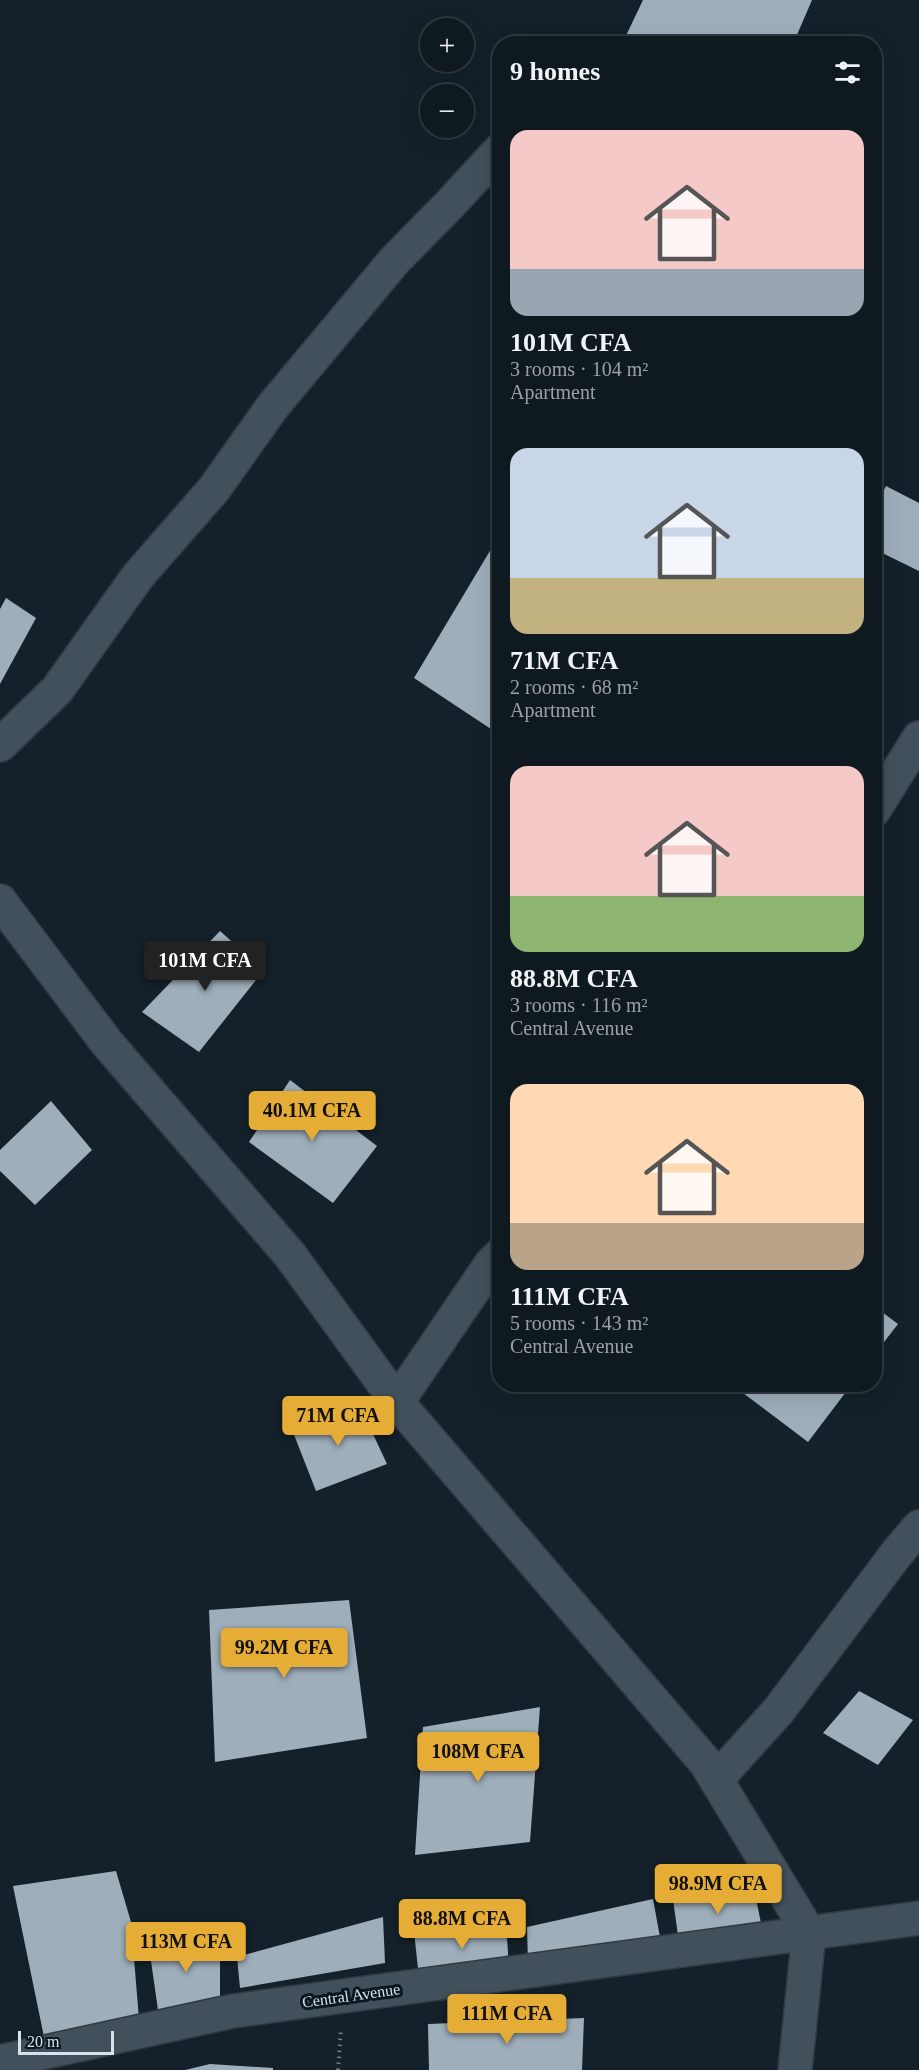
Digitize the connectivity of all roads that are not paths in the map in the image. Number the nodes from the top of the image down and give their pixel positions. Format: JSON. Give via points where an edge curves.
{"nodes":[{"id":1,"x":492,"y":158,"type":"edge"},
{"id":2,"x":919,"y":738,"type":"edge"},
{"id":3,"x":0,"y":745,"type":"edge"},
{"id":4,"x":882,"y":797,"type":"edge"},
{"id":5,"x":0,"y":901,"type":"edge"},
{"id":6,"x":492,"y":1263,"type":"edge"},
{"id":7,"x":397,"y":1402,"type":"junction"},
{"id":8,"x":919,"y":1527,"type":"edge"},
{"id":9,"x":716,"y":1780,"type":"junction"},
{"id":10,"x":919,"y":1918,"type":"edge"},
{"id":11,"x":809,"y":1933,"type":"junction"},
{"id":12,"x":0,"y":2062,"type":"edge"},
{"id":13,"x":795,"y":2070,"type":"edge"}],
"edges":[{"from":1,"to":3,"type":"street","via":[[379,278],[273,406],[214,489],[138,576],[57,690]]},
{"from":2,"to":4,"type":"street"},
{"from":5,"to":7,"type":"street","via":[[107,1043],[290,1255]]},
{"from":6,"to":7,"type":"street"},
{"from":7,"to":9,"type":"street","via":[[698,1754]]},
{"from":8,"to":9,"type":"street","via":[[779,1710]]},
{"from":9,"to":11,"type":"street"},
{"from":10,"to":11,"type":"street","name":"Central Avenue"},
{"from":11,"to":12,"type":"street","name":"Central Avenue","via":[[233,2011]]},
{"from":11,"to":13,"type":"street"}]}
